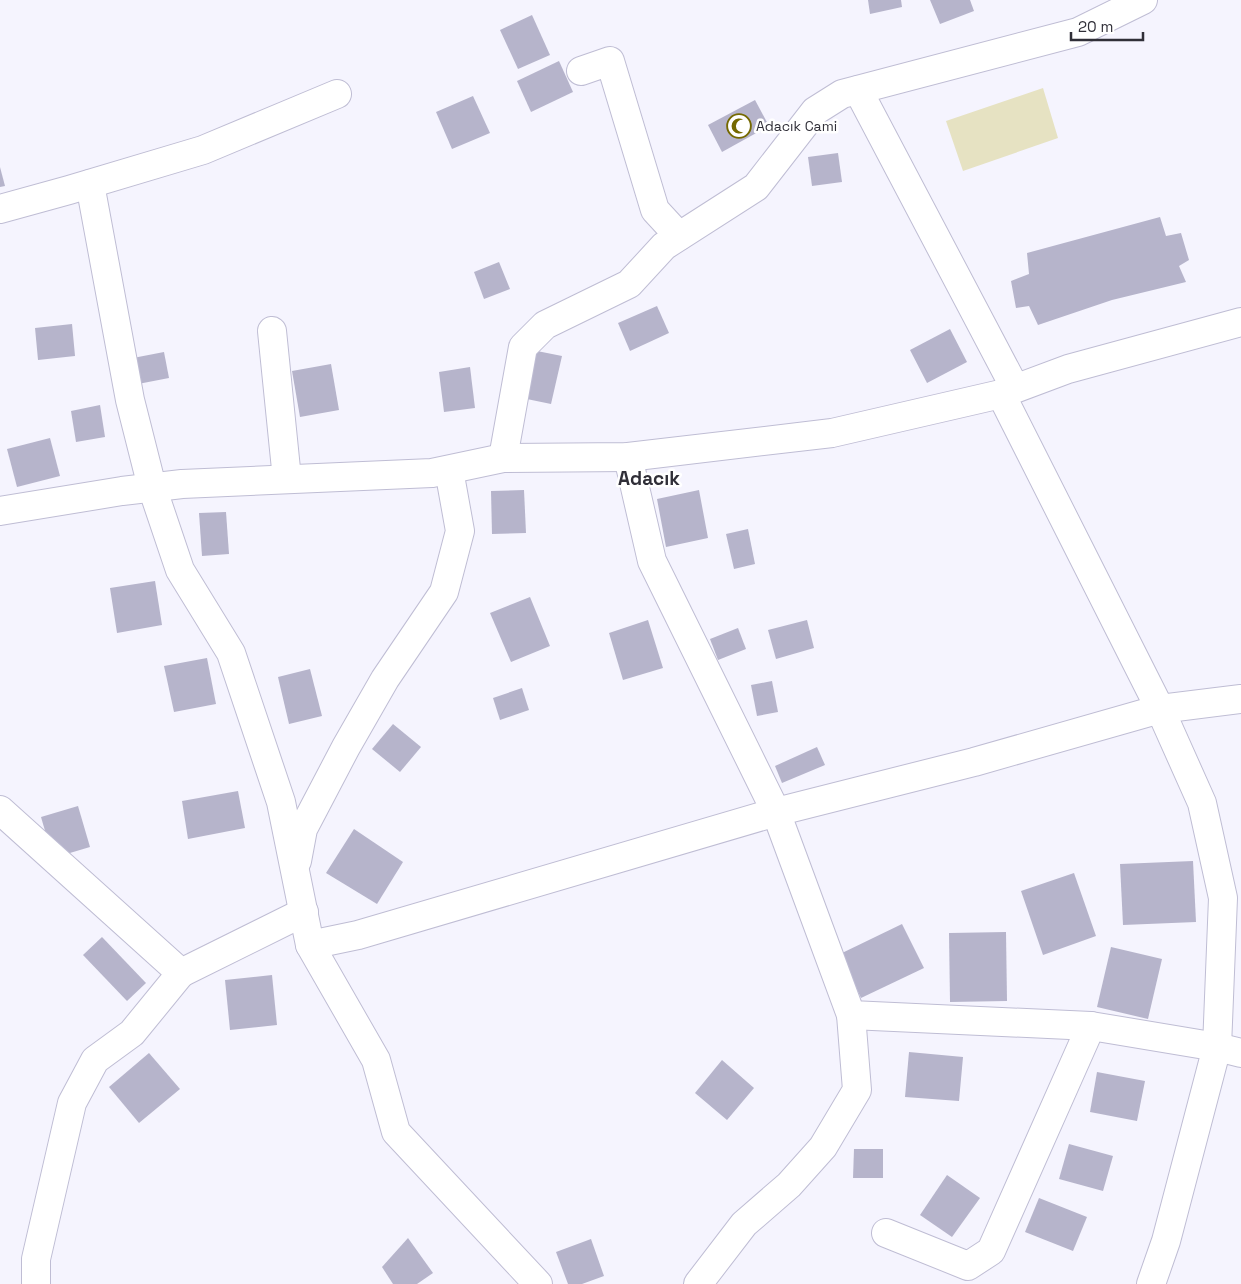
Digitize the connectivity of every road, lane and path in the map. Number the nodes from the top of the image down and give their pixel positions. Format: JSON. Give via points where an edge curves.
{"nodes":[{"id":1,"x":1143,"y":0,"type":"edge"},
{"id":2,"x":581,"y":72,"type":"dead end"},
{"id":3,"x":858,"y":90,"type":"junction"},
{"id":4,"x":336,"y":94,"type":"dead end"},
{"id":5,"x":90,"y":184,"type":"junction"},
{"id":6,"x":0,"y":208,"type":"edge"},
{"id":7,"x":679,"y":236,"type":"junction"},
{"id":8,"x":1241,"y":322,"type":"edge"},
{"id":9,"x":272,"y":331,"type":"dead end"},
{"id":10,"x":1008,"y":391,"type":"junction"},
{"id":11,"x":628,"y":457,"type":"junction"},
{"id":12,"x":503,"y":458,"type":"junction"},
{"id":13,"x":449,"y":470,"type":"junction"},
{"id":14,"x":288,"y":479,"type":"junction"},
{"id":15,"x":152,"y":487,"type":"junction"},
{"id":16,"x":0,"y":511,"type":"edge"},
{"id":17,"x":1241,"y":699,"type":"edge"},
{"id":18,"x":1160,"y":709,"type":"junction"},
{"id":19,"x":0,"y":810,"type":"edge"},
{"id":20,"x":776,"y":812,"type":"junction"},
{"id":21,"x":295,"y":872,"type":"junction"},
{"id":22,"x":304,"y":912,"type":"junction"},
{"id":23,"x":310,"y":946,"type":"junction"},
{"id":24,"x":181,"y":973,"type":"junction"},
{"id":25,"x":851,"y":1015,"type":"junction"},
{"id":26,"x":1091,"y":1026,"type":"junction"},
{"id":27,"x":1229,"y":1050,"type":"edge"},
{"id":28,"x":886,"y":1232,"type":"dead end"},
{"id":29,"x":36,"y":1284,"type":"edge"},
{"id":30,"x":538,"y":1284,"type":"edge"},
{"id":31,"x":698,"y":1284,"type":"edge"},
{"id":32,"x":1151,"y":1284,"type":"edge"}],
"edges":[{"from":1,"to":3,"type":"street","via":[[1078,32]]},
{"from":2,"to":7,"type":"street","via":[[610,61],[655,210]]},
{"from":3,"to":7,"type":"street","via":[[842,94],[815,112],[756,187]]},
{"from":3,"to":10,"type":"street"},
{"from":4,"to":5,"type":"street","via":[[203,150]]},
{"from":5,"to":6,"type":"street"},
{"from":5,"to":15,"type":"street","via":[[130,400]]},
{"from":7,"to":12,"type":"street","via":[[664,246],[629,284],[545,325],[523,347]]},
{"from":8,"to":10,"type":"street","via":[[1068,369]]},
{"from":9,"to":14,"type":"street"},
{"from":10,"to":11,"type":"street","via":[[832,434]]},
{"from":10,"to":18,"type":"street"},
{"from":11,"to":12,"type":"street"},
{"from":11,"to":20,"type":"street","via":[[652,561]]},
{"from":12,"to":13,"type":"street"},
{"from":13,"to":14,"type":"street"},
{"from":13,"to":21,"type":"street","via":[[460,531],[444,592],[385,679],[346,747],[303,829]]},
{"from":14,"to":15,"type":"street"},
{"from":15,"to":16,"type":"street"},
{"from":15,"to":21,"type":"street","via":[[180,570],[231,653],[281,802]]},
{"from":17,"to":18,"type":"street"},
{"from":18,"to":20,"type":"street","via":[[974,762]]},
{"from":18,"to":27,"type":"street","via":[[1202,803],[1223,898]]},
{"from":19,"to":24,"type":"street"},
{"from":20,"to":23,"type":"street","via":[[358,935]]},
{"from":20,"to":25,"type":"street"},
{"from":21,"to":22,"type":"street"},
{"from":22,"to":23,"type":"street"},
{"from":22,"to":24,"type":"street"},
{"from":23,"to":30,"type":"street","via":[[376,1060],[396,1132]]},
{"from":24,"to":29,"type":"street","via":[[132,1033],[95,1060],[72,1103],[36,1258]]},
{"from":25,"to":26,"type":"street"},
{"from":25,"to":31,"type":"street","via":[[857,1090],[823,1147],[789,1185],[744,1224]]},
{"from":26,"to":27,"type":"street"},
{"from":26,"to":28,"type":"street","via":[[991,1251],[968,1266]]},
{"from":27,"to":32,"type":"street"}]}
